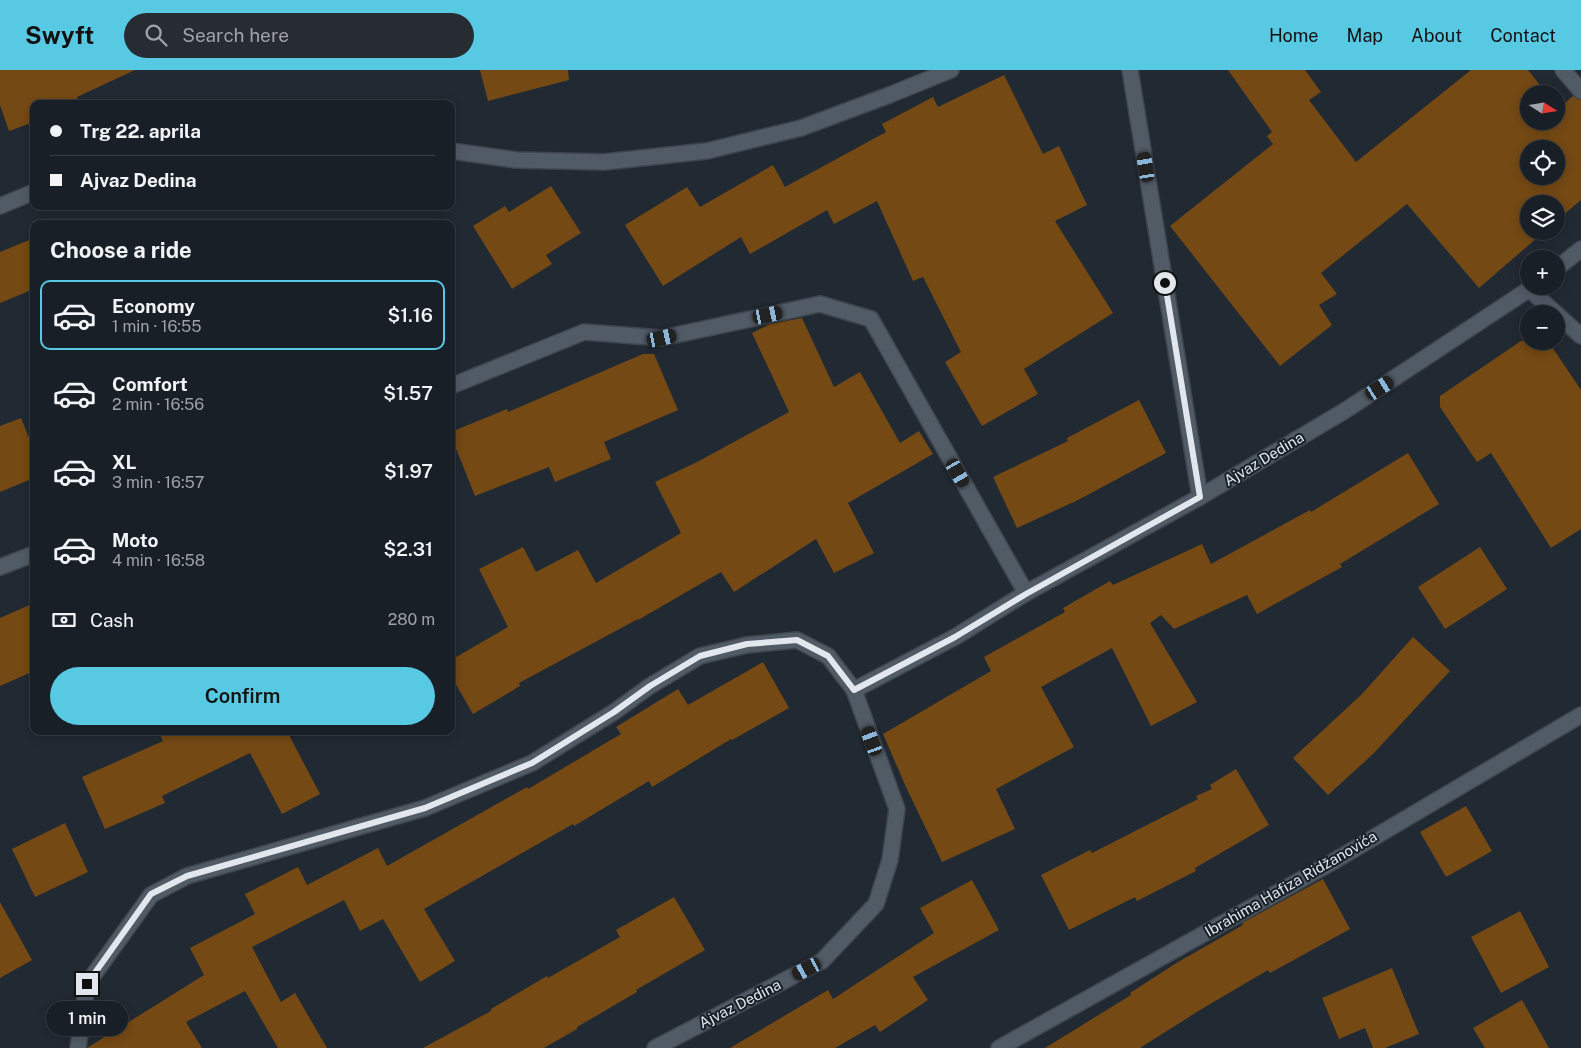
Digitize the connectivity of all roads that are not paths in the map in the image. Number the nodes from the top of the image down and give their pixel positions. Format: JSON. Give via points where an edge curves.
{"nodes":[{"id":1,"x":951,"y":70,"type":"edge"},
{"id":2,"x":1130,"y":70,"type":"edge"},
{"id":3,"x":1563,"y":70,"type":"edge"},
{"id":4,"x":1581,"y":91,"type":"edge"},
{"id":5,"x":455,"y":152,"type":"edge"},
{"id":6,"x":30,"y":194,"type":"edge"},
{"id":7,"x":0,"y":206,"type":"edge"},
{"id":8,"x":1581,"y":249,"type":"edge"},
{"id":9,"x":1565,"y":262,"type":"edge"},
{"id":10,"x":1521,"y":295,"type":"edge"},
{"id":11,"x":1539,"y":295,"type":"edge"},
{"id":12,"x":1581,"y":336,"type":"edge"},
{"id":13,"x":455,"y":384,"type":"edge"},
{"id":14,"x":1200,"y":497,"type":"junction"},
{"id":15,"x":30,"y":556,"type":"edge"},
{"id":16,"x":0,"y":567,"type":"edge"},
{"id":17,"x":1026,"y":594,"type":"junction"},
{"id":18,"x":854,"y":690,"type":"junction"},
{"id":19,"x":1581,"y":715,"type":"edge"},
{"id":20,"x":78,"y":1048,"type":"edge"},
{"id":21,"x":655,"y":1048,"type":"edge"},
{"id":22,"x":999,"y":1048,"type":"edge"}],
"edges":[{"from":1,"to":5,"type":"street","via":[[801,128],[707,151],[604,162],[516,160]]},
{"from":2,"to":14,"type":"street"},
{"from":3,"to":4,"type":"street"},
{"from":6,"to":7,"type":"street"},
{"from":8,"to":9,"type":"street"},
{"from":10,"to":14,"type":"street","name":"Ajvaz Dedina","via":[[1346,410]]},
{"from":11,"to":12,"type":"street"},
{"from":13,"to":17,"type":"street","via":[[584,332],[662,338],[820,304],[871,319]]},
{"from":14,"to":17,"type":"street","name":"Ajvaz Dedina"},
{"from":15,"to":16,"type":"street"},
{"from":17,"to":18,"type":"street","name":"Ajvaz Dedina","via":[[955,637]]},
{"from":18,"to":20,"type":"street","name":"Ajvaz Dedina","via":[[828,656],[797,640],[747,644],[700,656],[532,763],[425,808],[187,876],[151,894],[87,984]]},
{"from":18,"to":21,"type":"street","name":"Ajvaz Dedina","via":[[897,809],[890,860],[876,904],[822,961]]},
{"from":19,"to":22,"type":"street","name":"Ibrahima Hafiza Ridžanovića","via":[[1329,864]]}]}
